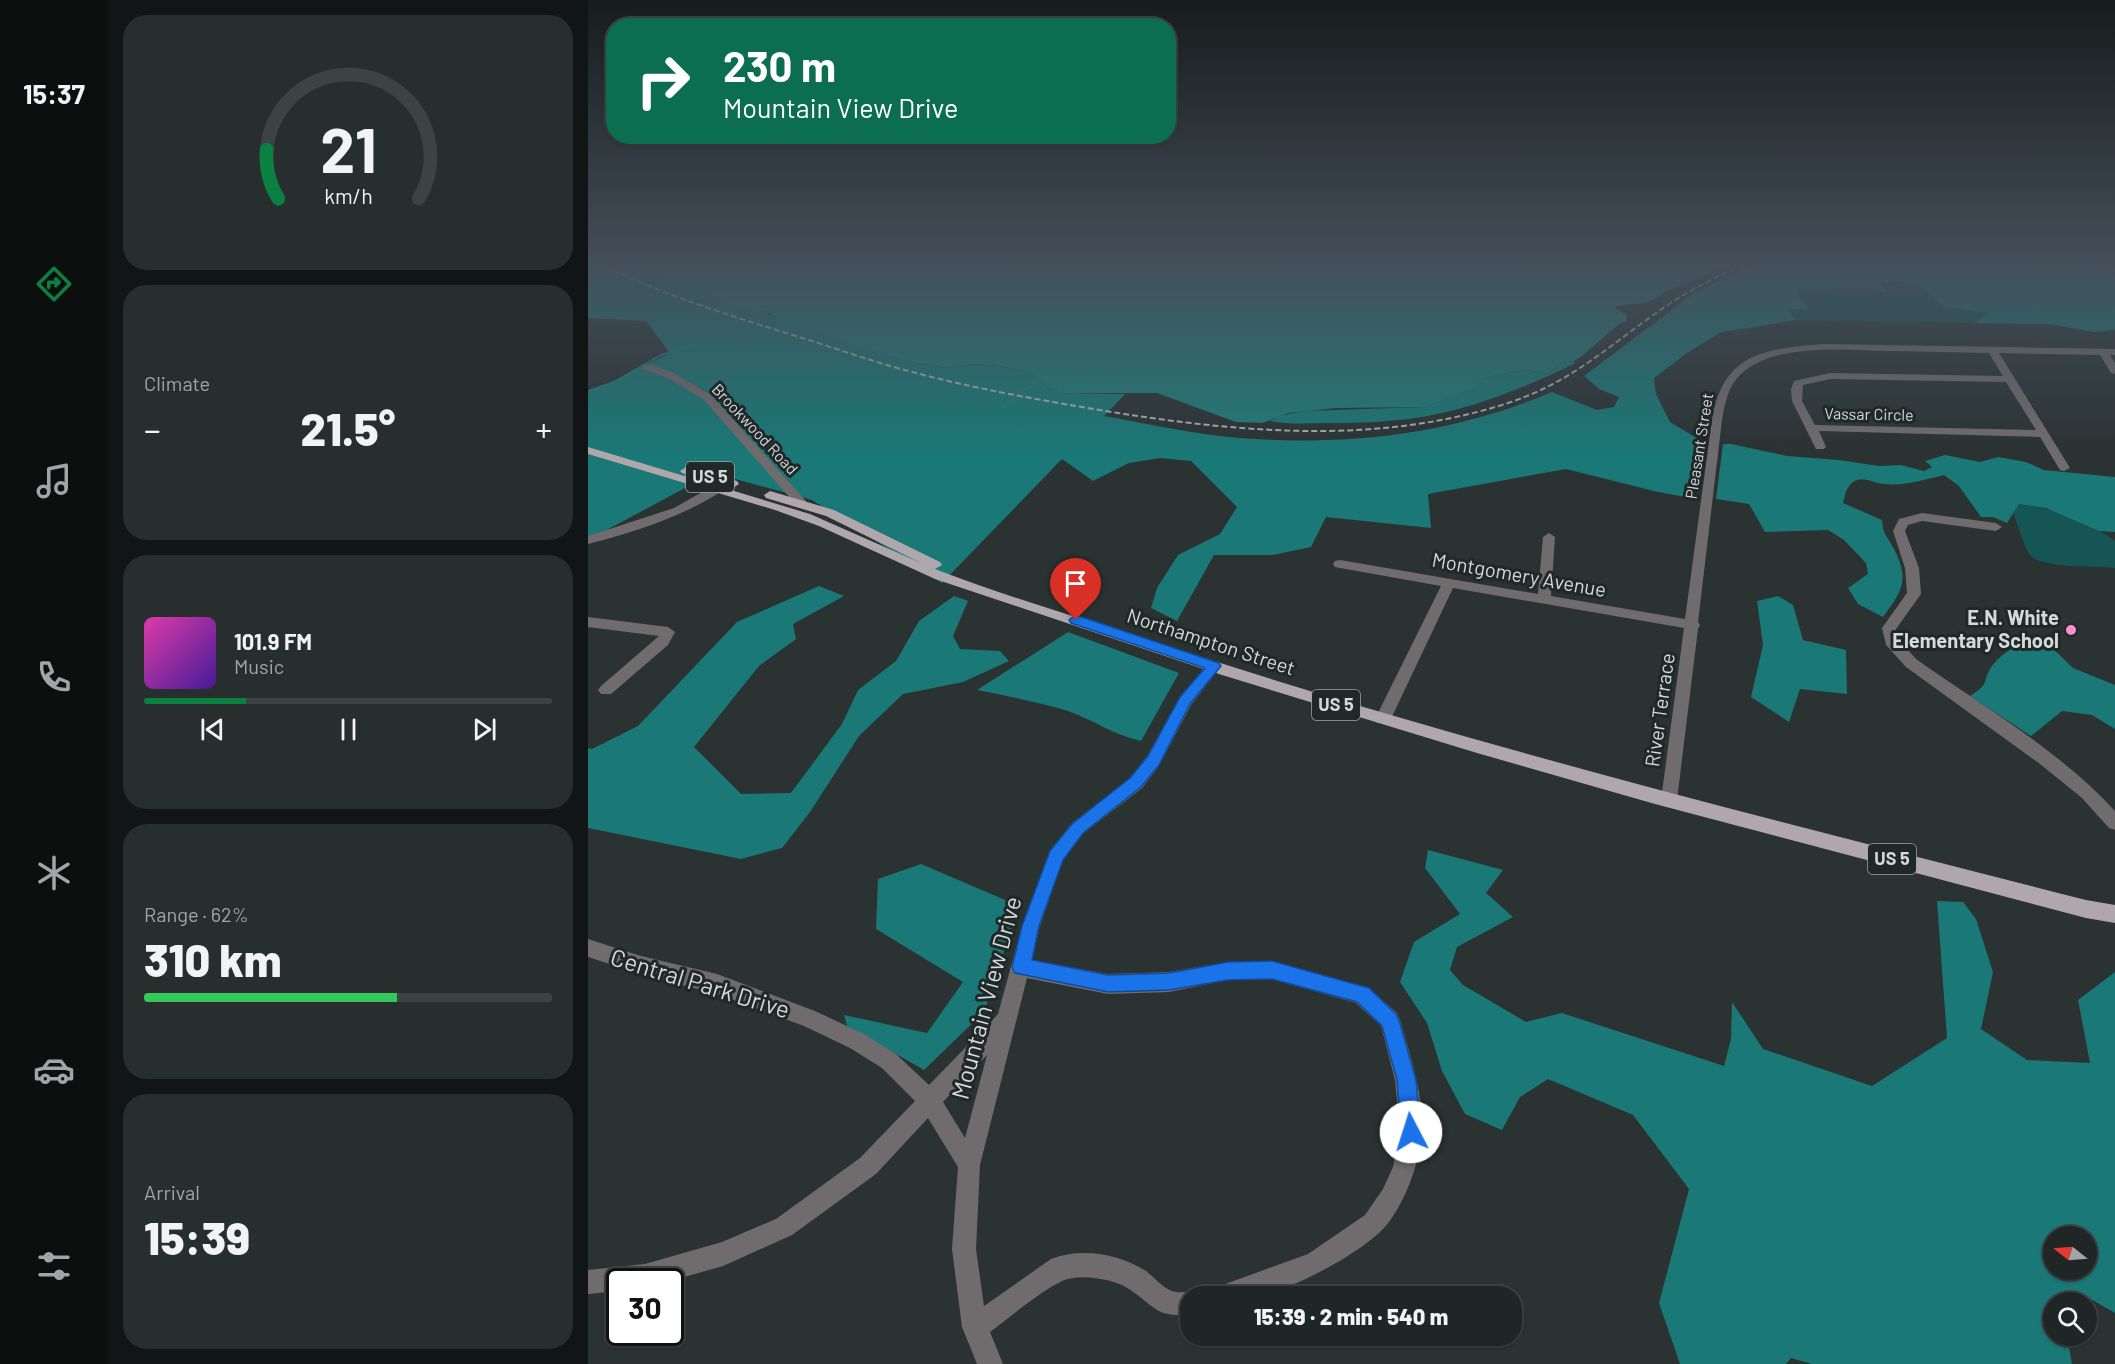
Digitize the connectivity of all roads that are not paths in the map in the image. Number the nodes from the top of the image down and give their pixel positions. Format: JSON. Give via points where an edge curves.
{"nodes":[{"id":1,"x":1992,"y":350,"type":"junction"},
{"id":2,"x":2103,"y":352,"type":"junction"},
{"id":3,"x":2115,"y":352,"type":"edge"},
{"id":4,"x":647,"y":367,"type":"dead end"},
{"id":5,"x":2115,"y":371,"type":"edge"},
{"id":6,"x":2008,"y":379,"type":"junction"},
{"id":7,"x":1812,"y":428,"type":"junction"},
{"id":8,"x":2042,"y":434,"type":"junction"},
{"id":9,"x":588,"y":444,"type":"edge"},
{"id":10,"x":1820,"y":447,"type":"dead end"},
{"id":11,"x":588,"y":450,"type":"edge"},
{"id":12,"x":2064,"y":468,"type":"dead end"},
{"id":13,"x":717,"y":487,"type":"junction"},
{"id":14,"x":802,"y":504,"type":"junction"},
{"id":15,"x":1996,"y":527,"type":"dead end"},
{"id":16,"x":1549,"y":537,"type":"dead end"},
{"id":17,"x":588,"y":540,"type":"edge"},
{"id":18,"x":1340,"y":564,"type":"dead end"},
{"id":19,"x":1449,"y":583,"type":"junction"},
{"id":20,"x":984,"y":588,"type":"junction"},
{"id":21,"x":1544,"y":599,"type":"junction"},
{"id":22,"x":588,"y":622,"type":"edge"},
{"id":23,"x":1693,"y":625,"type":"junction"},
{"id":24,"x":1214,"y":666,"type":"junction"},
{"id":25,"x":606,"y":690,"type":"dead end"},
{"id":26,"x":1383,"y":719,"type":"junction"},
{"id":27,"x":1670,"y":800,"type":"junction"},
{"id":28,"x":2115,"y":823,"type":"edge"},
{"id":29,"x":2115,"y":914,"type":"edge"},
{"id":30,"x":588,"y":948,"type":"edge"},
{"id":31,"x":1021,"y":967,"type":"junction"},
{"id":32,"x":1005,"y":1021,"type":"junction"},
{"id":33,"x":930,"y":1101,"type":"junction"},
{"id":34,"x":969,"y":1165,"type":"junction"},
{"id":35,"x":588,"y":1282,"type":"edge"},
{"id":36,"x":1253,"y":1286,"type":"edge"},
{"id":37,"x":1180,"y":1304,"type":"edge"},
{"id":38,"x":975,"y":1326,"type":"junction"},
{"id":39,"x":990,"y":1364,"type":"edge"}],
"edges":[{"from":1,"to":2,"type":"street","name":"Pleasant Street"},
{"from":1,"to":6,"type":"street"},
{"from":1,"to":23,"type":"street","name":"Pleasant Street","via":[[1824,347],[1783,351],[1757,359],[1735,373],[1726,384],[1717,420]]},
{"from":2,"to":3,"type":"street","name":"Pleasant Street"},
{"from":2,"to":5,"type":"street"},
{"from":4,"to":14,"type":"street","name":"Brookwood Road","via":[[670,375],[707,397]]},
{"from":6,"to":7,"type":"street","name":"Vassar Circle","via":[[1830,376],[1804,380],[1798,383],[1796,397]]},
{"from":6,"to":8,"type":"street"},
{"from":7,"to":8,"type":"street","name":"Vassar Circle"},
{"from":7,"to":10,"type":"street"},
{"from":8,"to":12,"type":"street"},
{"from":9,"to":13,"type":"main road","number":"US 5"},
{"from":11,"to":13,"type":"main road","number":"US 5"},
{"from":13,"to":14,"type":"main road","number":"US 5"},
{"from":13,"to":17,"type":"street","via":[[620,531]]},
{"from":13,"to":20,"type":"main road","number":"US 5","via":[[807,518],[912,566]]},
{"from":14,"to":20,"type":"main road","number":"US 5","via":[[844,519]]},
{"from":15,"to":28,"type":"street","via":[[1922,517],[1903,522],[1899,531],[1912,568],[1914,594],[1889,628],[1891,640],[1919,669],[2078,785]]},
{"from":16,"to":21,"type":"street"},
{"from":18,"to":19,"type":"street","name":"Montgomery Avenue"},
{"from":19,"to":21,"type":"street","name":"Montgomery Avenue"},
{"from":19,"to":26,"type":"street"},
{"from":20,"to":24,"type":"main road","name":"Northampton Street","number":"US 5"},
{"from":21,"to":23,"type":"street","name":"Montgomery Avenue"},
{"from":22,"to":25,"type":"street","via":[[668,632],[663,641]]},
{"from":23,"to":27,"type":"street","name":"River Terrace"},
{"from":24,"to":26,"type":"main road","name":"Northampton Street","number":"US 5"},
{"from":24,"to":31,"type":"street","name":"Mountain View Drive","via":[[1185,701],[1153,761],[1136,783],[1078,828],[1056,856]]},
{"from":26,"to":27,"type":"main road","name":"Northampton Street","number":"US 5"},
{"from":27,"to":29,"type":"main road","number":"US 5"},
{"from":30,"to":33,"type":"street","name":"Central Park Drive","via":[[717,984],[808,1018],[889,1061]]},
{"from":31,"to":32,"type":"street","name":"Mountain View Drive"},
{"from":31,"to":36,"type":"street","via":[[1108,984],[1169,982],[1228,971],[1272,970],[1362,995],[1390,1020],[1406,1080],[1411,1132],[1404,1168],[1391,1197],[1373,1223],[1315,1263]]},
{"from":32,"to":33,"type":"street"},
{"from":32,"to":34,"type":"street","name":"Mountain View Drive"},
{"from":33,"to":34,"type":"street","name":"Central Park Drive"},
{"from":33,"to":35,"type":"street","via":[[868,1166],[784,1227],[723,1254],[645,1276]]},
{"from":34,"to":38,"type":"street","name":"Mountain View Drive","via":[[964,1249]]},
{"from":37,"to":38,"type":"street","via":[[1169,1304],[1136,1279],[1103,1265],[1060,1268]]},
{"from":38,"to":39,"type":"street","name":"Mountain View Drive"}]}
